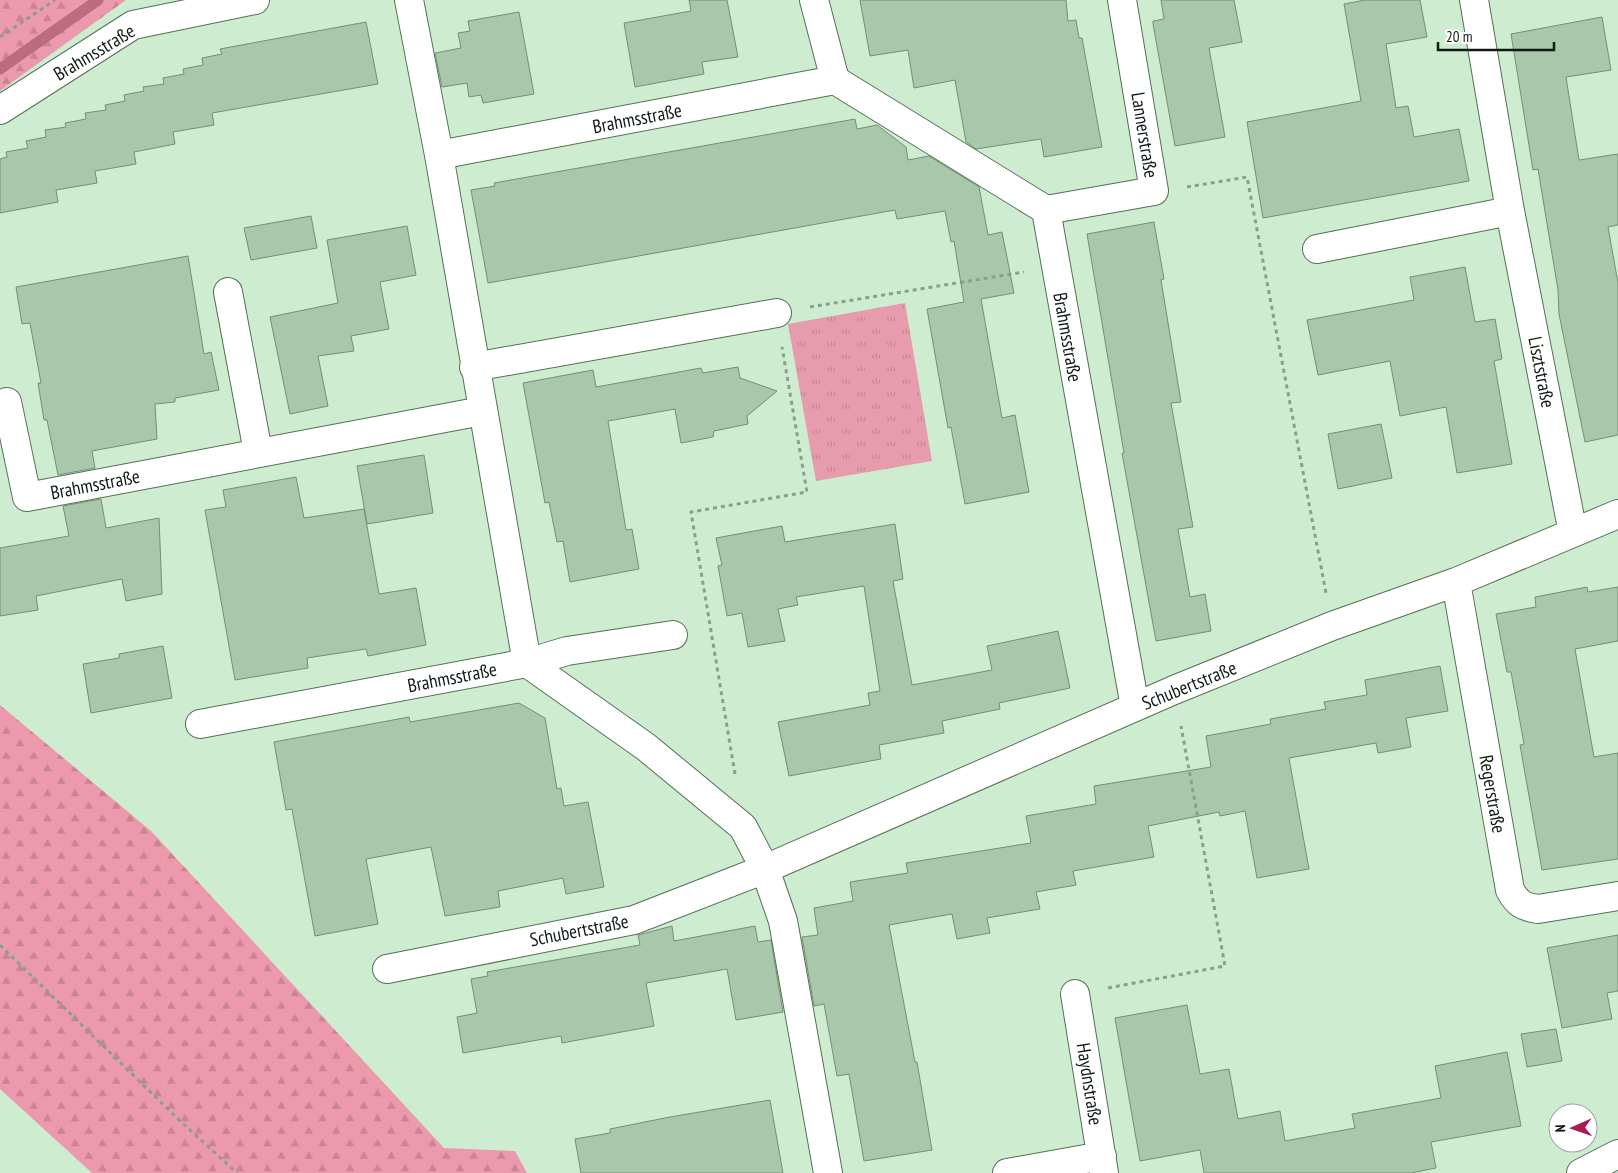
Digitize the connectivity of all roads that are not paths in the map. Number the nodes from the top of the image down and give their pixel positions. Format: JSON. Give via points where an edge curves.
{"nodes":[{"id":1,"x":255,"y":0,"type":"edge"},
{"id":2,"x":409,"y":0,"type":"edge"},
{"id":3,"x":814,"y":0,"type":"edge"},
{"id":4,"x":1122,"y":0,"type":"edge"},
{"id":5,"x":1474,"y":0,"type":"edge"},
{"id":6,"x":835,"y":80,"type":"junction"},
{"id":7,"x":0,"y":110,"type":"edge"},
{"id":8,"x":439,"y":155,"type":"junction"},
{"id":9,"x":1046,"y":210,"type":"junction"},
{"id":10,"x":1510,"y":211,"type":"junction"},
{"id":11,"x":1317,"y":249,"type":"dead end"},
{"id":12,"x":228,"y":292,"type":"dead end"},
{"id":13,"x":776,"y":313,"type":"road end"},
{"id":14,"x":474,"y":367,"type":"junction"},
{"id":15,"x":7,"y":402,"type":"dead end"},
{"id":16,"x":482,"y":411,"type":"junction"},
{"id":17,"x":258,"y":452,"type":"junction"},
{"id":18,"x":1618,"y":514,"type":"edge"},
{"id":19,"x":1573,"y":533,"type":"junction"},
{"id":20,"x":1456,"y":582,"type":"junction"},
{"id":21,"x":673,"y":635,"type":"dead end"},
{"id":22,"x":527,"y":662,"type":"junction"},
{"id":23,"x":1135,"y":707,"type":"junction"},
{"id":24,"x":200,"y":724,"type":"dead end"},
{"id":25,"x":765,"y":869,"type":"junction"},
{"id":26,"x":1618,"y":896,"type":"edge"},
{"id":27,"x":387,"y":969,"type":"dead end"},
{"id":28,"x":1075,"y":994,"type":"road end"},
{"id":29,"x":1618,"y":1154,"type":"edge"},
{"id":30,"x":1103,"y":1164,"type":"edge"},
{"id":31,"x":828,"y":1173,"type":"edge"},
{"id":32,"x":1007,"y":1173,"type":"edge"},
{"id":33,"x":1581,"y":1173,"type":"edge"}],
"edges":[{"from":1,"to":7,"type":"street","name":"Brahmsstraße","via":[[133,26]]},
{"from":2,"to":8,"type":"street"},
{"from":3,"to":6,"type":"street"},
{"from":4,"to":9,"type":"street","name":"Lannerstraße","via":[[1154,191]]},
{"from":5,"to":10,"type":"street","name":"Lisztstraße"},
{"from":6,"to":8,"type":"street","name":"Brahmsstraße"},
{"from":6,"to":9,"type":"street"},
{"from":8,"to":14,"type":"street"},
{"from":9,"to":23,"type":"street","name":"Brahmsstraße"},
{"from":10,"to":11,"type":"street"},
{"from":10,"to":19,"type":"street","name":"Lisztstraße"},
{"from":12,"to":17,"type":"street"},
{"from":13,"to":14,"type":"street"},
{"from":14,"to":16,"type":"street"},
{"from":15,"to":17,"type":"street","name":"Brahmsstraße","via":[[28,497]]},
{"from":16,"to":17,"type":"street","name":"Brahmsstraße"},
{"from":16,"to":22,"type":"street"},
{"from":18,"to":19,"type":"street","name":"Schubertstraße"},
{"from":19,"to":20,"type":"street","name":"Schubertstraße"},
{"from":20,"to":23,"type":"street","name":"Schubertstraße","via":[[1332,626]]},
{"from":20,"to":26,"type":"street","name":"Regerstraße","via":[[1510,890],[1516,901],[1526,908],[1538,909]]},
{"from":21,"to":22,"type":"street","name":"Brahmsstraße","via":[[568,651]]},
{"from":22,"to":24,"type":"street","name":"Brahmsstraße"},
{"from":22,"to":25,"type":"street","via":[[646,747],[743,827]]},
{"from":23,"to":25,"type":"street","name":"Schubertstraße"},
{"from":25,"to":27,"type":"street","name":"Schubertstraße","via":[[634,920]]},
{"from":25,"to":31,"type":"street","via":[[783,921]]},
{"from":28,"to":30,"type":"street","name":"Haydnstraße"},
{"from":29,"to":33,"type":"street"},
{"from":30,"to":32,"type":"street"}]}
